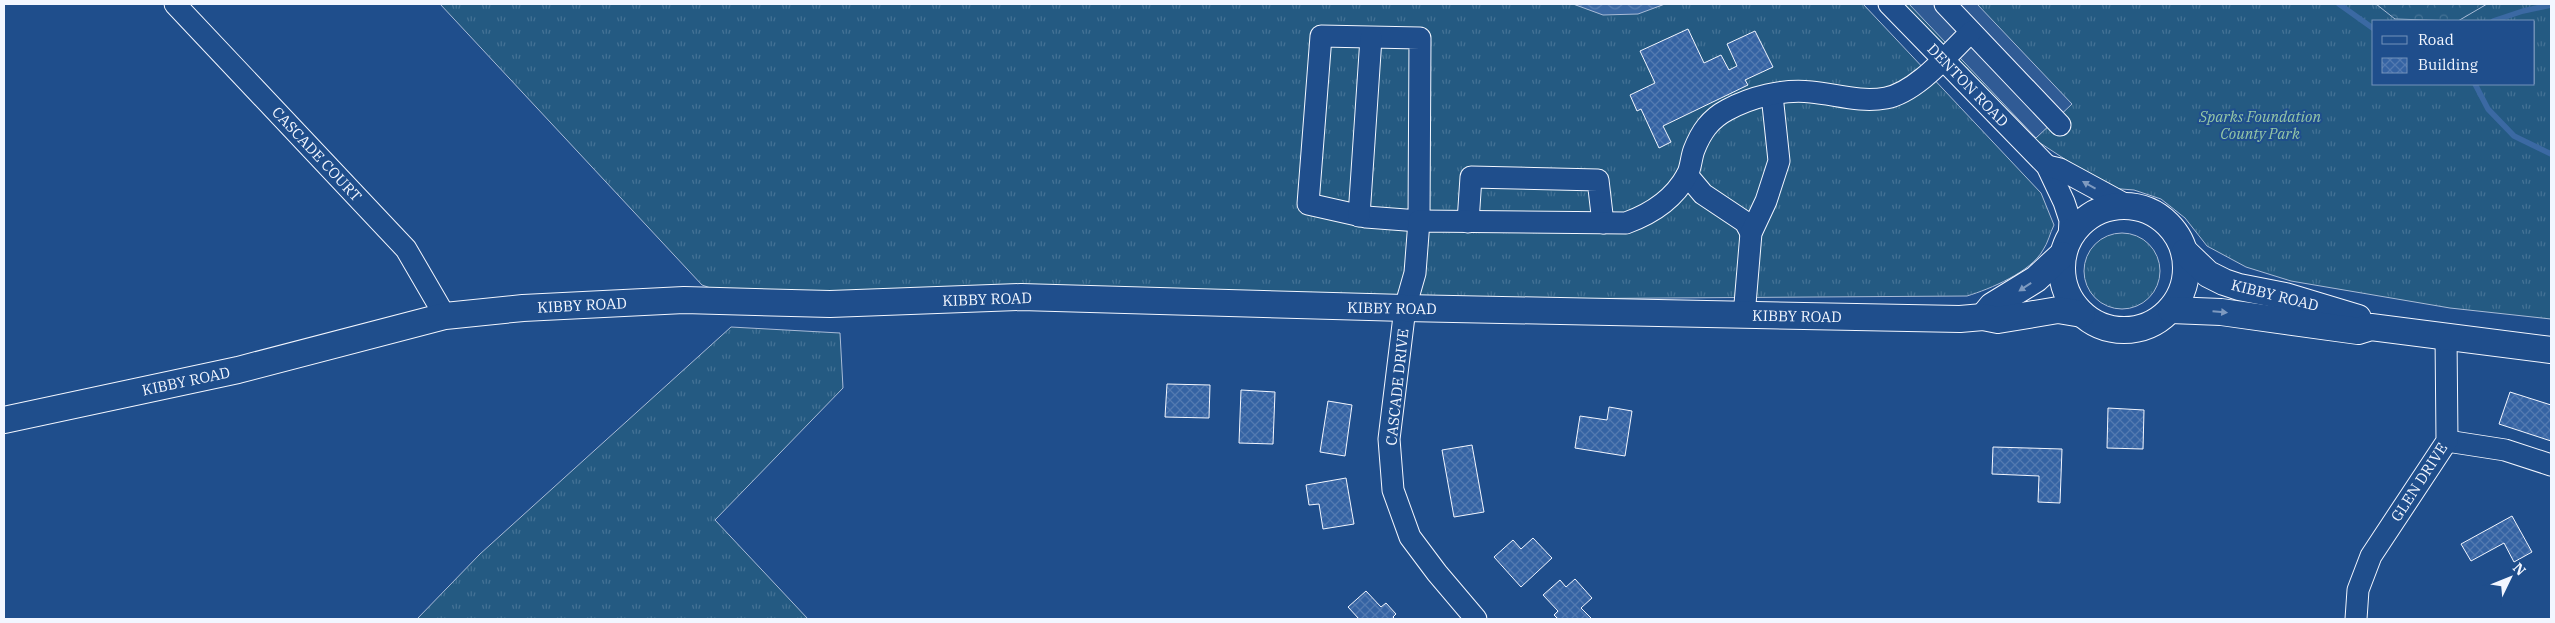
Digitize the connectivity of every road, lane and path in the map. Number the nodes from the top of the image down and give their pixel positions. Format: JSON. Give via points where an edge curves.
{"nodes":[{"id":1,"x":175,"y":4,"type":"edge"},
{"id":2,"x":1889,"y":4,"type":"edge"},
{"id":3,"x":1945,"y":4,"type":"edge"},
{"id":4,"x":1972,"y":32,"type":"junction"},
{"id":5,"x":1371,"y":38,"type":"junction"},
{"id":6,"x":1943,"y":58,"type":"junction"},
{"id":7,"x":1772,"y":95,"type":"junction"},
{"id":8,"x":2060,"y":125,"type":"dead end"},
{"id":9,"x":2047,"y":166,"type":"junction"},
{"id":10,"x":1687,"y":175,"type":"junction"},
{"id":11,"x":2130,"y":207,"type":"junction"},
{"id":12,"x":1359,"y":216,"type":"junction"},
{"id":13,"x":1419,"y":221,"type":"junction"},
{"id":14,"x":1468,"y":222,"type":"junction"},
{"id":15,"x":1603,"y":223,"type":"junction"},
{"id":16,"x":1751,"y":233,"type":"junction"},
{"id":17,"x":2065,"y":247,"type":"junction"},
{"id":18,"x":2185,"y":252,"type":"junction"},
{"id":19,"x":1405,"y":308,"type":"junction"},
{"id":20,"x":2171,"y":310,"type":"junction"},
{"id":21,"x":2082,"y":314,"type":"junction"},
{"id":22,"x":445,"y":316,"type":"junction"},
{"id":23,"x":1744,"y":316,"type":"junction"},
{"id":24,"x":1983,"y":316,"type":"junction"},
{"id":25,"x":2371,"y":327,"type":"junction"},
{"id":26,"x":2446,"y":336,"type":"junction"},
{"id":27,"x":2551,"y":350,"type":"edge"},
{"id":28,"x":4,"y":420,"type":"edge"},
{"id":29,"x":2447,"y":442,"type":"junction"},
{"id":30,"x":2551,"y":466,"type":"edge"},
{"id":31,"x":1476,"y":619,"type":"edge"},
{"id":32,"x":2356,"y":619,"type":"edge"}],
"edges":[{"from":1,"to":22,"type":"street","name":"CASCADE COURT","via":[[406,249]]},
{"from":2,"to":6,"type":"street","name":"DENTON ROAD"},
{"from":3,"to":4,"type":"street"},
{"from":4,"to":6,"type":"street"},
{"from":4,"to":8,"type":"street"},
{"from":5,"to":12,"type":"street"},
{"from":5,"to":12,"type":"street","via":[[1322,36],[1308,204]]},
{"from":5,"to":13,"type":"street","name":"CASCADE DRIVE","via":[[1420,38]]},
{"from":6,"to":7,"type":"street","via":[[1918,83],[1887,98],[1857,99],[1808,91]]},
{"from":6,"to":9,"type":"street","name":"DENTON ROAD"},
{"from":7,"to":10,"type":"street","via":[[1758,96],[1707,123]]},
{"from":7,"to":16,"type":"street","via":[[1779,161]]},
{"from":11,"to":9,"type":"street","name":"DENTON ROAD","one_way":true,"via":[[2060,169]]},
{"from":9,"to":17,"type":"street","name":"DENTON ROAD","via":[[2070,220]]},
{"from":10,"to":15,"type":"street","via":[[1670,198],[1646,216],[1626,223]]},
{"from":10,"to":16,"type":"street","via":[[1703,194],[1745,222]]},
{"from":11,"to":17,"type":"main road","via":[[2117,207],[2089,217]]},
{"from":11,"to":18,"type":"main road","via":[[2145,210],[2169,224]]},
{"from":12,"to":13,"type":"street"},
{"from":13,"to":14,"type":"street"},
{"from":13,"to":19,"type":"street","name":"CASCADE DRIVE","via":[[1415,273]]},
{"from":14,"to":15,"type":"street"},
{"from":14,"to":15,"type":"street","via":[[1472,177],[1598,180]]},
{"from":16,"to":23,"type":"street"},
{"from":17,"to":21,"type":"main road","via":[[2061,269],[2065,288]]},
{"from":17,"to":24,"type":"main road","one_way":true,"via":[[2036,279],[1992,306]]},
{"from":18,"to":20,"type":"main road","via":[[2185,282],[2181,297]]},
{"from":18,"to":25,"type":"main road","name":"KIBBY ROAD","via":[[2208,274],[2224,282],[2360,318]]},
{"from":19,"to":22,"type":"main road","name":"KIBBY ROAD","via":[[1021,297],[830,304],[684,300],[523,308]]},
{"from":19,"to":23,"type":"main road","name":"KIBBY ROAD"},
{"from":19,"to":31,"type":"street","name":"CASCADE DRIVE","via":[[1389,439],[1393,490],[1410,536]]},
{"from":20,"to":21,"type":"main road","via":[[2139,327],[2117,329],[2099,325]]},
{"from":20,"to":25,"type":"main road","name":"KIBBY ROAD","one_way":true,"via":[[2221,312],[2358,331]]},
{"from":21,"to":24,"type":"main road","name":"KIBBY ROAD","via":[[2058,310],[1998,320]]},
{"from":22,"to":28,"type":"main road","name":"KIBBY ROAD","via":[[238,370]]},
{"from":23,"to":24,"type":"main road","name":"KIBBY ROAD","via":[[1960,319]]},
{"from":25,"to":26,"type":"main road","name":"KIBBY ROAD"},
{"from":26,"to":27,"type":"main road","name":"KIBBY ROAD"},
{"from":26,"to":29,"type":"street","name":"GLEN DRIVE"},
{"from":29,"to":30,"type":"street","via":[[2505,450]]},
{"from":29,"to":32,"type":"street","name":"GLEN DRIVE","via":[[2371,556],[2358,590]]}]}
